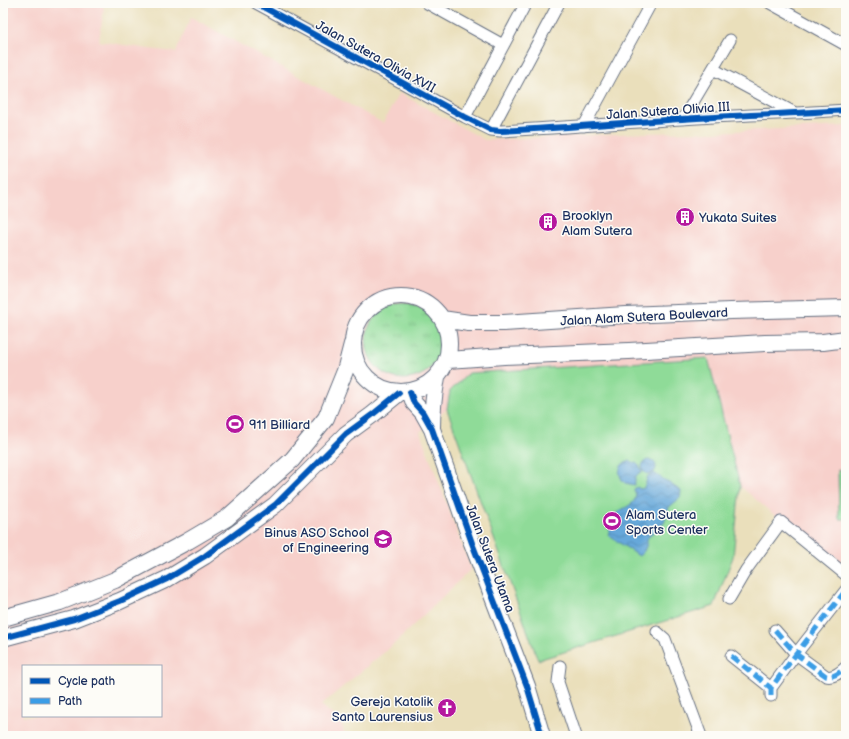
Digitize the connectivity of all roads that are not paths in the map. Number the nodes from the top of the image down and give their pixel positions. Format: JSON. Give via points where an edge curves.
{"nodes":[{"id":1,"x":256,"y":3,"type":"edge"},
{"id":2,"x":427,"y":3,"type":"edge"},
{"id":3,"x":526,"y":3,"type":"edge"},
{"id":4,"x":559,"y":3,"type":"edge"},
{"id":5,"x":651,"y":3,"type":"edge"},
{"id":6,"x":770,"y":3,"type":"edge"},
{"id":7,"x":730,"y":40,"type":"dead end"},
{"id":8,"x":503,"y":45,"type":"junction"},
{"id":9,"x":846,"y":45,"type":"edge"},
{"id":10,"x":713,"y":69,"type":"junction"},
{"id":11,"x":846,"y":110,"type":"edge"},
{"id":12,"x":796,"y":114,"type":"junction"},
{"id":13,"x":465,"y":117,"type":"junction"},
{"id":14,"x":683,"y":119,"type":"junction"},
{"id":15,"x":584,"y":126,"type":"junction"},
{"id":16,"x":491,"y":130,"type":"junction"},
{"id":17,"x":846,"y":308,"type":"edge"},
{"id":18,"x":442,"y":319,"type":"junction"},
{"id":19,"x":487,"y":324,"type":"junction"},
{"id":20,"x":846,"y":339,"type":"edge"},
{"id":21,"x":352,"y":344,"type":"junction"},
{"id":22,"x":482,"y":357,"type":"junction"},
{"id":23,"x":448,"y":360,"type":"junction"},
{"id":24,"x":437,"y":377,"type":"junction"},
{"id":25,"x":405,"y":393,"type":"junction"},
{"id":26,"x":432,"y":429,"type":"junction"},
{"id":27,"x":846,"y":575,"type":"edge"},
{"id":28,"x":846,"y":590,"type":"edge"},
{"id":29,"x":729,"y":599,"type":"dead end"},
{"id":30,"x":3,"y":618,"type":"edge"},
{"id":31,"x":774,"y":630,"type":"dead end"},
{"id":32,"x":657,"y":632,"type":"dead end"},
{"id":33,"x":3,"y":638,"type":"edge"},
{"id":34,"x":796,"y":654,"type":"junction"},
{"id":35,"x":732,"y":656,"type":"dead end"},
{"id":36,"x":560,"y":666,"type":"dead end"},
{"id":37,"x":846,"y":667,"type":"edge"},
{"id":38,"x":542,"y":736,"type":"edge"},
{"id":39,"x":576,"y":736,"type":"edge"},
{"id":40,"x":701,"y":736,"type":"edge"}],
"edges":[{"from":1,"to":13,"type":"street","name":"Jalan Sutera Olivia XVII"},
{"from":2,"to":8,"type":"street"},
{"from":3,"to":8,"type":"street"},
{"from":4,"to":16,"type":"street"},
{"from":5,"to":15,"type":"street"},
{"from":6,"to":9,"type":"street"},
{"from":7,"to":10,"type":"street","name":"Jalan Sutera Olivia III"},
{"from":8,"to":13,"type":"street"},
{"from":10,"to":12,"type":"street","name":"Jalan Sutera Olivia III"},
{"from":10,"to":14,"type":"street","name":"Jalan Sutera Olivia III"},
{"from":11,"to":12,"type":"street","name":"Jalan Sutera Olivia III"},
{"from":12,"to":14,"type":"street","name":"Jalan Sutera Olivia III"},
{"from":13,"to":16,"type":"street","name":"Jalan Sutera Olivia XVII"},
{"from":14,"to":15,"type":"street","name":"Jalan Sutera Olivia III"},
{"from":15,"to":16,"type":"street","name":"Jalan Sutera Olivia III"},
{"from":17,"to":19,"type":"main road","name":"Jalan Alam Sutera Boulevard","via":[[625,315]]},
{"from":18,"to":19,"type":"main road","name":"Jalan Alam Sutera Boulevard"},
{"from":18,"to":21,"type":"main road","via":[[430,306],[414,298],[396,296],[379,301],[365,311],[355,326]]},
{"from":18,"to":23,"type":"main road","via":[[450,339]]},
{"from":19,"to":22,"type":"main road","via":[[475,331],[465,332],[458,343],[461,350]]},
{"from":20,"to":22,"type":"main road"},
{"from":21,"to":25,"type":"main road","via":[[354,359],[361,372],[372,383],[385,390]]},
{"from":21,"to":30,"type":"main road","via":[[345,370],[326,418],[292,460],[227,518],[115,580],[60,602]]},
{"from":22,"to":23,"type":"main road"},
{"from":23,"to":24,"type":"main road"},
{"from":24,"to":25,"type":"main road","via":[[425,387]]},
{"from":24,"to":26,"type":"main road","name":"Jalan Sutera Utama"},
{"from":25,"to":26,"type":"main road","name":"Jalan Sutera Utama","via":[[423,413]]},
{"from":25,"to":33,"type":"main road","via":[[346,434],[275,506],[205,556],[167,579],[120,601],[74,619]]},
{"from":26,"to":38,"type":"main road","name":"Jalan Sutera Utama","via":[[472,543],[527,686]]},
{"from":27,"to":29,"type":"street","via":[[781,522],[746,570]]},
{"from":28,"to":34,"type":"street"},
{"from":31,"to":34,"type":"street"},
{"from":32,"to":40,"type":"street","via":[[665,639]]},
{"from":34,"to":35,"type":"street","via":[[771,692]]},
{"from":34,"to":37,"type":"street","via":[[826,676],[835,675]]},
{"from":36,"to":39,"type":"street","via":[[558,682]]}]}
